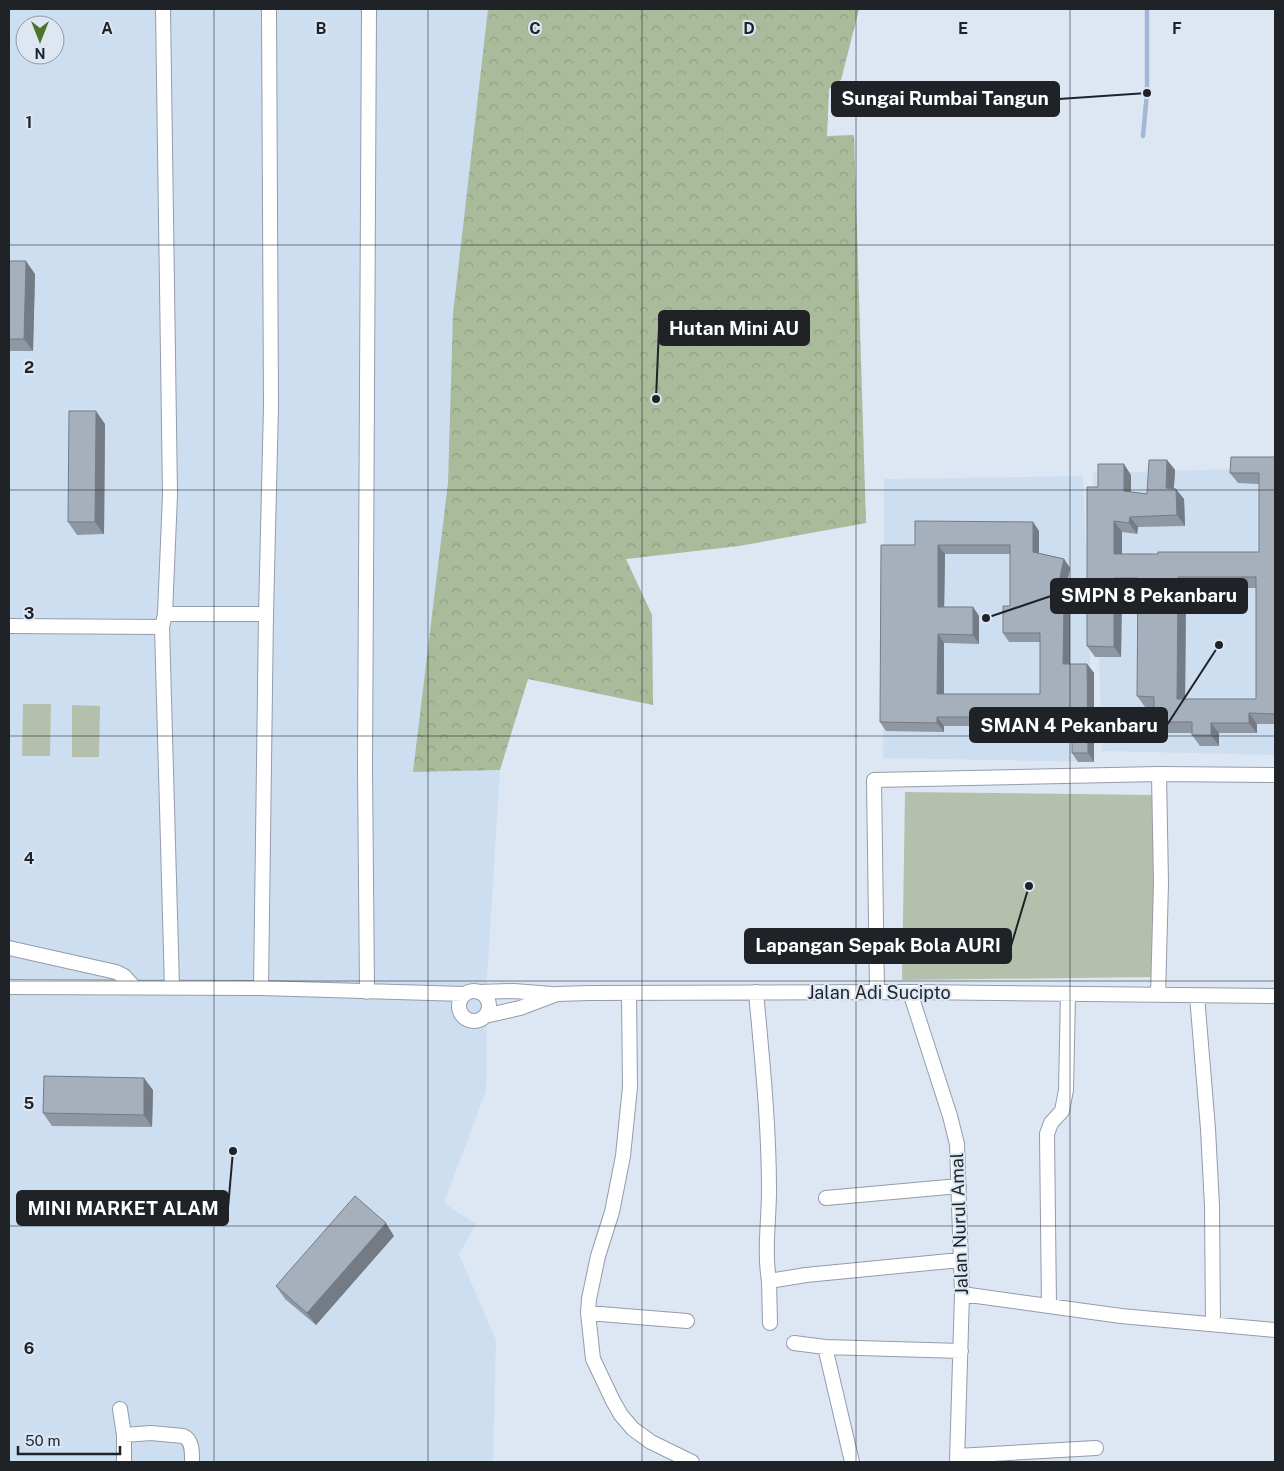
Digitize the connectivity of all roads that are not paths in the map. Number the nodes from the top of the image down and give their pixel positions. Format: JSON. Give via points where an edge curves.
{"nodes":[{"id":1,"x":163,"y":9,"type":"edge"},
{"id":2,"x":269,"y":9,"type":"edge"},
{"id":3,"x":369,"y":9,"type":"edge"},
{"id":4,"x":266,"y":614,"type":"junction"},
{"id":5,"x":164,"y":620,"type":"junction"},
{"id":6,"x":9,"y":626,"type":"edge"},
{"id":7,"x":1159,"y":774,"type":"junction"},
{"id":8,"x":1275,"y":775,"type":"edge"},
{"id":9,"x":9,"y":948,"type":"edge"},
{"id":10,"x":134,"y":987,"type":"junction"},
{"id":11,"x":9,"y":988,"type":"edge"},
{"id":12,"x":172,"y":988,"type":"junction"},
{"id":13,"x":261,"y":988,"type":"junction"},
{"id":14,"x":366,"y":992,"type":"junction"},
{"id":15,"x":756,"y":992,"type":"junction"},
{"id":16,"x":877,"y":992,"type":"junction"},
{"id":17,"x":910,"y":992,"type":"junction"},
{"id":18,"x":471,"y":993,"type":"junction"},
{"id":19,"x":629,"y":993,"type":"junction"},
{"id":20,"x":557,"y":994,"type":"junction"},
{"id":21,"x":1068,"y":994,"type":"junction"},
{"id":22,"x":1158,"y":995,"type":"junction"},
{"id":23,"x":1197,"y":996,"type":"junction"},
{"id":24,"x":1275,"y":996,"type":"edge"},
{"id":25,"x":485,"y":1016,"type":"junction"},
{"id":26,"x":959,"y":1186,"type":"junction"},
{"id":27,"x":826,"y":1198,"type":"dead end"},
{"id":28,"x":960,"y":1260,"type":"junction"},
{"id":29,"x":769,"y":1281,"type":"junction"},
{"id":30,"x":962,"y":1294,"type":"junction"},
{"id":31,"x":1049,"y":1306,"type":"junction"},
{"id":32,"x":588,"y":1313,"type":"junction"},
{"id":33,"x":687,"y":1321,"type":"dead end"},
{"id":34,"x":770,"y":1323,"type":"dead end"},
{"id":35,"x":1213,"y":1324,"type":"junction"},
{"id":36,"x":1275,"y":1330,"type":"edge"},
{"id":37,"x":794,"y":1343,"type":"dead end"},
{"id":38,"x":825,"y":1347,"type":"junction"},
{"id":39,"x":961,"y":1351,"type":"junction"},
{"id":40,"x":120,"y":1409,"type":"dead end"},
{"id":41,"x":124,"y":1435,"type":"junction"},
{"id":42,"x":1096,"y":1448,"type":"dead end"},
{"id":43,"x":957,"y":1459,"type":"edge"},
{"id":44,"x":124,"y":1462,"type":"edge"},
{"id":45,"x":192,"y":1462,"type":"edge"},
{"id":46,"x":692,"y":1462,"type":"edge"},
{"id":47,"x":852,"y":1462,"type":"edge"}],
"edges":[{"from":1,"to":5,"type":"street","via":[[170,495]]},
{"from":2,"to":4,"type":"street","via":[[270,406]]},
{"from":3,"to":14,"type":"street"},
{"from":4,"to":5,"type":"street"},
{"from":4,"to":13,"type":"street"},
{"from":5,"to":6,"type":"street"},
{"from":5,"to":12,"type":"street"},
{"from":7,"to":8,"type":"street"},
{"from":7,"to":16,"type":"street","via":[[874,780]]},
{"from":7,"to":22,"type":"street"},
{"from":9,"to":10,"type":"street","via":[[116,972]]},
{"from":10,"to":11,"type":"street"},
{"from":10,"to":12,"type":"street"},
{"from":12,"to":13,"type":"street"},
{"from":13,"to":14,"type":"street"},
{"from":14,"to":18,"type":"street"},
{"from":15,"to":16,"type":"street","name":"Jalan Adi Sucipto"},
{"from":15,"to":19,"type":"street","name":"Jalan Adi Sucipto"},
{"from":15,"to":29,"type":"street","via":[[767,1110]]},
{"from":16,"to":17,"type":"street","name":"Jalan Adi Sucipto"},
{"from":17,"to":21,"type":"street","name":"Jalan Adi Sucipto"},
{"from":17,"to":26,"type":"street","name":"Jalan Nurul Amal","via":[[950,1116]]},
{"from":18,"to":20,"type":"street"},
{"from":18,"to":25,"type":"street","via":[[486,998],[489,1007]]},
{"from":18,"to":25,"type":"street","via":[[459,1003],[460,1013],[473,1022]]},
{"from":19,"to":20,"type":"street","name":"Jalan Adi Sucipto"},
{"from":19,"to":32,"type":"street","via":[[630,1087],[623,1156],[612,1212],[592,1281]]},
{"from":20,"to":25,"type":"street","name":"Jalan Adi Sucipto","via":[[520,1008]]},
{"from":21,"to":22,"type":"street","name":"Jalan Adi Sucipto"},
{"from":21,"to":31,"type":"street","via":[[1066,1090],[1062,1111],[1051,1123],[1047,1134]]},
{"from":22,"to":23,"type":"street","name":"Jalan Adi Sucipto"},
{"from":23,"to":24,"type":"street","name":"Jalan Adi Sucipto"},
{"from":23,"to":35,"type":"street","via":[[1212,1206]]},
{"from":26,"to":27,"type":"street"},
{"from":26,"to":28,"type":"street","name":"Jalan Nurul Amal"},
{"from":28,"to":29,"type":"street"},
{"from":28,"to":30,"type":"street","name":"Jalan Nurul Amal"},
{"from":29,"to":34,"type":"street"},
{"from":30,"to":31,"type":"street"},
{"from":30,"to":39,"type":"street","name":"Jalan Nurul Amal"},
{"from":31,"to":35,"type":"street"},
{"from":32,"to":33,"type":"street"},
{"from":32,"to":46,"type":"street","via":[[593,1358],[621,1415],[650,1442]]},
{"from":35,"to":36,"type":"street"},
{"from":37,"to":38,"type":"street"},
{"from":38,"to":39,"type":"street"},
{"from":38,"to":47,"type":"street"},
{"from":39,"to":43,"type":"street","name":"Jalan Nurul Amal"},
{"from":40,"to":41,"type":"street"},
{"from":41,"to":44,"type":"street"},
{"from":41,"to":45,"type":"street","via":[[183,1436],[190,1443]]},
{"from":42,"to":43,"type":"street"}]}
